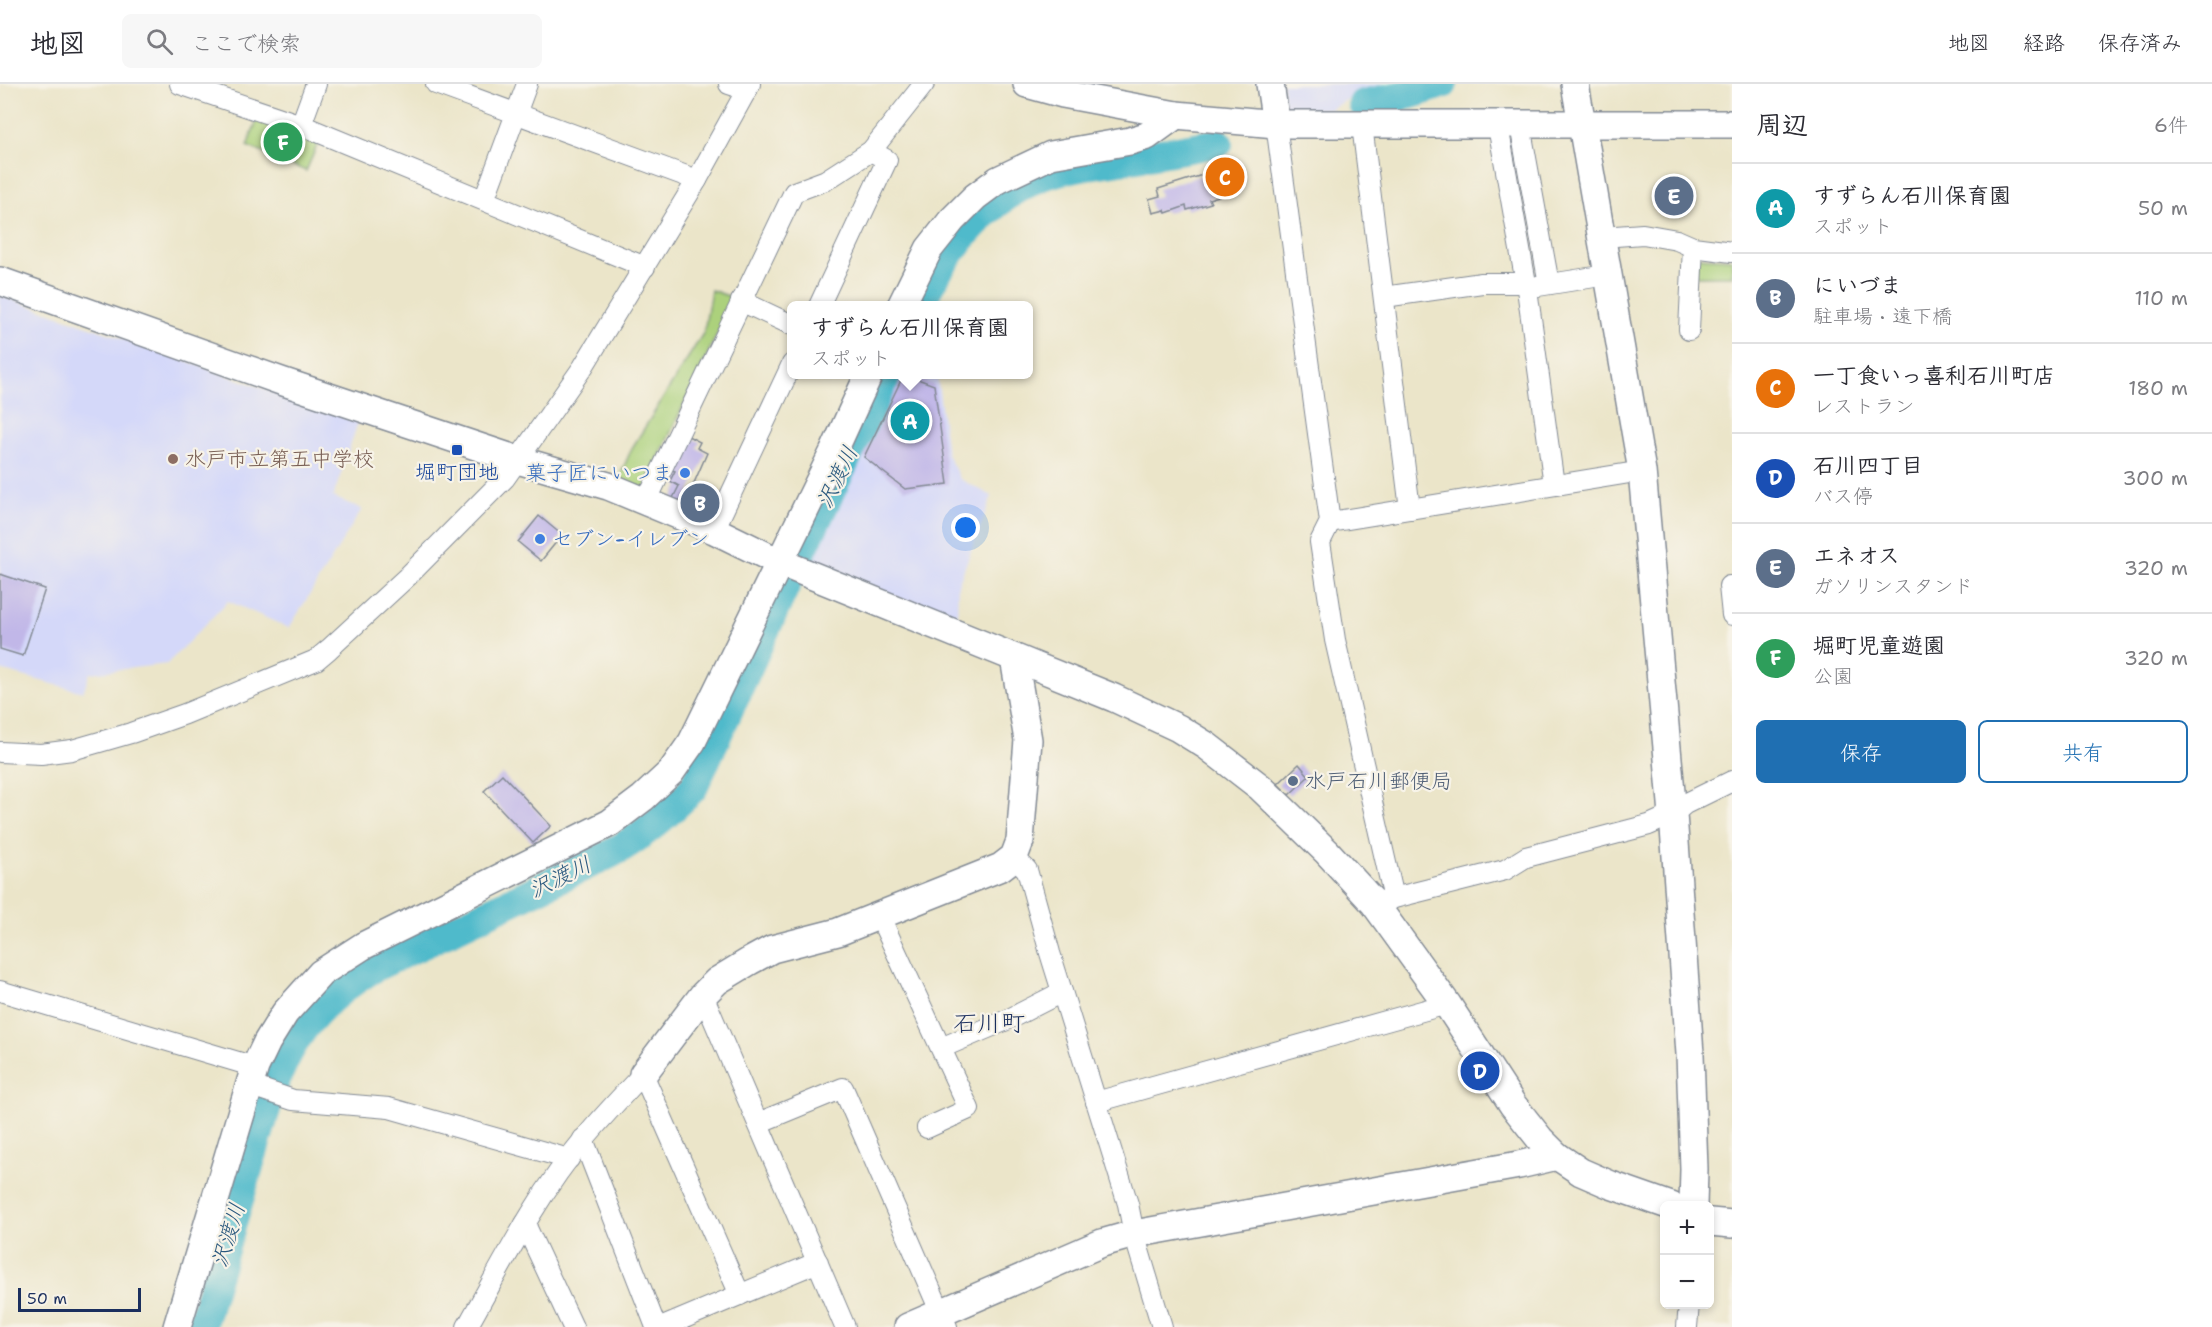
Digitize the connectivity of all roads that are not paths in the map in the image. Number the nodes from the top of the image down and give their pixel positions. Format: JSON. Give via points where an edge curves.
{"nodes":[{"id":1,"x":180,"y":84,"type":"edge"},
{"id":2,"x":316,"y":84,"type":"edge"},
{"id":3,"x":436,"y":84,"type":"edge"},
{"id":4,"x":528,"y":84,"type":"edge"},
{"id":5,"x":924,"y":84,"type":"edge"},
{"id":6,"x":1027,"y":84,"type":"edge"},
{"id":7,"x":1270,"y":84,"type":"edge"},
{"id":8,"x":1575,"y":84,"type":"edge"},
{"id":9,"x":742,"y":87,"type":"edge"},
{"id":10,"x":517,"y":113,"type":"junction"},
{"id":11,"x":1176,"y":115,"type":"junction"},
{"id":12,"x":1276,"y":124,"type":"junction"},
{"id":13,"x":1732,"y":124,"type":"edge"},
{"id":14,"x":301,"y":125,"type":"junction"},
{"id":15,"x":1362,"y":125,"type":"junction"},
{"id":16,"x":1509,"y":125,"type":"junction"},
{"id":17,"x":1581,"y":126,"type":"junction"},
{"id":18,"x":871,"y":151,"type":"junction"},
{"id":19,"x":697,"y":180,"type":"junction"},
{"id":20,"x":484,"y":200,"type":"junction"},
{"id":21,"x":1602,"y":237,"type":"junction"},
{"id":22,"x":1693,"y":247,"type":"junction"},
{"id":23,"x":1732,"y":252,"type":"edge"},
{"id":24,"x":645,"y":267,"type":"junction"},
{"id":25,"x":1607,"y":275,"type":"junction"},
{"id":26,"x":0,"y":281,"type":"edge"},
{"id":27,"x":1549,"y":284,"type":"junction"},
{"id":28,"x":1526,"y":286,"type":"junction"},
{"id":29,"x":1384,"y":297,"type":"junction"},
{"id":30,"x":741,"y":301,"type":"junction"},
{"id":31,"x":821,"y":301,"type":"edge"},
{"id":32,"x":903,"y":301,"type":"edge"},
{"id":33,"x":787,"y":323,"type":"edge"},
{"id":34,"x":1689,"y":330,"type":"dead end"},
{"id":35,"x":787,"y":375,"type":"edge"},
{"id":36,"x":867,"y":379,"type":"edge"},
{"id":37,"x":518,"y":460,"type":"junction"},
{"id":38,"x":1642,"y":471,"type":"junction"},
{"id":39,"x":1554,"y":485,"type":"junction"},
{"id":40,"x":646,"y":501,"type":"junction"},
{"id":41,"x":1410,"y":509,"type":"junction"},
{"id":42,"x":1330,"y":522,"type":"junction"},
{"id":43,"x":714,"y":530,"type":"junction"},
{"id":44,"x":791,"y":566,"type":"junction"},
{"id":45,"x":1732,"y":586,"type":"edge"},
{"id":46,"x":1732,"y":615,"type":"edge"},
{"id":47,"x":1014,"y":658,"type":"junction"},
{"id":48,"x":0,"y":752,"type":"edge"},
{"id":49,"x":1732,"y":781,"type":"edge"},
{"id":50,"x":1673,"y":814,"type":"junction"},
{"id":51,"x":1014,"y":856,"type":"junction"},
{"id":52,"x":1384,"y":900,"type":"junction"},
{"id":53,"x":879,"y":915,"type":"junction"},
{"id":54,"x":0,"y":991,"type":"edge"},
{"id":55,"x":1062,"y":992,"type":"junction"},
{"id":56,"x":703,"y":995,"type":"junction"},
{"id":57,"x":1447,"y":1004,"type":"junction"},
{"id":58,"x":941,"y":1048,"type":"junction"},
{"id":59,"x":643,"y":1074,"type":"junction"},
{"id":60,"x":256,"y":1080,"type":"junction"},
{"id":61,"x":1096,"y":1102,"type":"junction"},
{"id":62,"x":758,"y":1123,"type":"junction"},
{"id":63,"x":927,"y":1128,"type":"dead end"},
{"id":64,"x":583,"y":1139,"type":"junction"},
{"id":65,"x":1557,"y":1156,"type":"junction"},
{"id":66,"x":569,"y":1159,"type":"junction"},
{"id":67,"x":1693,"y":1201,"type":"edge"},
{"id":68,"x":1660,"y":1202,"type":"edge"},
{"id":69,"x":1714,"y":1222,"type":"edge"},
{"id":70,"x":525,"y":1224,"type":"junction"},
{"id":71,"x":1732,"y":1224,"type":"edge"},
{"id":72,"x":1134,"y":1234,"type":"junction"},
{"id":73,"x":818,"y":1262,"type":"junction"},
{"id":74,"x":740,"y":1295,"type":"junction"},
{"id":75,"x":1689,"y":1309,"type":"edge"},
{"id":76,"x":944,"y":1320,"type":"edge"},
{"id":77,"x":475,"y":1322,"type":"edge"},
{"id":78,"x":177,"y":1327,"type":"edge"},
{"id":79,"x":573,"y":1327,"type":"edge"},
{"id":80,"x":656,"y":1327,"type":"edge"},
{"id":81,"x":663,"y":1327,"type":"edge"},
{"id":82,"x":845,"y":1327,"type":"edge"},
{"id":83,"x":908,"y":1327,"type":"edge"},
{"id":84,"x":1162,"y":1327,"type":"edge"},
{"id":85,"x":1687,"y":1327,"type":"edge"}],
"edges":[{"from":1,"to":14,"type":"street"},
{"from":2,"to":14,"type":"street"},
{"from":3,"to":10,"type":"street"},
{"from":4,"to":10,"type":"street"},
{"from":5,"to":18,"type":"street"},
{"from":6,"to":11,"type":"street"},
{"from":7,"to":12,"type":"street"},
{"from":8,"to":17,"type":"street"},
{"from":9,"to":19,"type":"street"},
{"from":10,"to":19,"type":"street"},
{"from":10,"to":20,"type":"street"},
{"from":11,"to":12,"type":"street"},
{"from":11,"to":32,"type":"street","via":[[1147,136],[1051,155],[998,180],[967,205],[929,249]]},
{"from":12,"to":15,"type":"street"},
{"from":12,"to":42,"type":"street"},
{"from":13,"to":17,"type":"street"},
{"from":14,"to":20,"type":"street"},
{"from":15,"to":16,"type":"street"},
{"from":15,"to":29,"type":"street"},
{"from":16,"to":17,"type":"street"},
{"from":16,"to":27,"type":"street"},
{"from":16,"to":28,"type":"street"},
{"from":17,"to":21,"type":"street"},
{"from":18,"to":30,"type":"street","via":[[826,180],[794,192]]},
{"from":18,"to":31,"type":"street","via":[[887,160]]},
{"from":19,"to":24,"type":"street"},
{"from":20,"to":24,"type":"street"},
{"from":21,"to":22,"type":"street","via":[[1643,234]]},
{"from":21,"to":25,"type":"street"},
{"from":22,"to":23,"type":"street"},
{"from":22,"to":34,"type":"street"},
{"from":24,"to":37,"type":"street","via":[[583,367]]},
{"from":25,"to":27,"type":"street"},
{"from":25,"to":38,"type":"street"},
{"from":26,"to":37,"type":"street"},
{"from":27,"to":28,"type":"street"},
{"from":28,"to":29,"type":"street","via":[[1482,283]]},
{"from":28,"to":39,"type":"street"},
{"from":29,"to":41,"type":"street"},
{"from":30,"to":33,"type":"street"},
{"from":30,"to":40,"type":"street"},
{"from":35,"to":43,"type":"street"},
{"from":36,"to":44,"type":"street","via":[[833,453]]},
{"from":37,"to":40,"type":"street"},
{"from":37,"to":48,"type":"street","via":[[407,577],[316,660],[185,714],[82,747],[41,754]]},
{"from":38,"to":39,"type":"street"},
{"from":38,"to":50,"type":"street"},
{"from":39,"to":41,"type":"street"},
{"from":40,"to":43,"type":"street"},
{"from":41,"to":42,"type":"street"},
{"from":42,"to":52,"type":"street","via":[[1320,542]]},
{"from":43,"to":44,"type":"street"},
{"from":44,"to":47,"type":"street"},
{"from":44,"to":60,"type":"street","via":[[692,742],[671,772],[610,823],[363,946],[321,973],[285,1013],[267,1042]]},
{"from":45,"to":46,"type":"street"},
{"from":47,"to":51,"type":"street","via":[[1028,740],[1022,826]]},
{"from":47,"to":52,"type":"street","via":[[1153,715],[1207,746],[1267,794]]},
{"from":49,"to":50,"type":"street"},
{"from":50,"to":52,"type":"street","via":[[1649,825],[1526,857],[1505,870]]},
{"from":50,"to":67,"type":"street","via":[[1690,1054]]},
{"from":51,"to":53,"type":"street","via":[[1001,867]]},
{"from":51,"to":55,"type":"street","via":[[1027,870]]},
{"from":52,"to":57,"type":"street"},
{"from":53,"to":56,"type":"street","via":[[838,932],[772,950],[717,981]]},
{"from":53,"to":58,"type":"street"},
{"from":54,"to":60,"type":"street"},
{"from":55,"to":58,"type":"street"},
{"from":55,"to":61,"type":"street"},
{"from":56,"to":59,"type":"street"},
{"from":56,"to":62,"type":"street"},
{"from":57,"to":61,"type":"street"},
{"from":57,"to":65,"type":"street","via":[[1513,1105]]},
{"from":58,"to":63,"type":"street","via":[[969,1108]]},
{"from":59,"to":64,"type":"street"},
{"from":59,"to":74,"type":"street"},
{"from":60,"to":66,"type":"street","via":[[293,1100],[389,1108]]},
{"from":60,"to":78,"type":"street"},
{"from":61,"to":72,"type":"street"},
{"from":62,"to":73,"type":"street"},
{"from":62,"to":76,"type":"street","via":[[843,1088]]},
{"from":64,"to":66,"type":"street"},
{"from":64,"to":80,"type":"street"},
{"from":65,"to":68,"type":"street","via":[[1581,1172]]},
{"from":65,"to":72,"type":"street"},
{"from":66,"to":70,"type":"street"},
{"from":69,"to":71,"type":"street"},
{"from":70,"to":77,"type":"street"},
{"from":70,"to":79,"type":"street"},
{"from":72,"to":76,"type":"street","via":[[1102,1244]]},
{"from":72,"to":84,"type":"street"},
{"from":73,"to":74,"type":"street"},
{"from":73,"to":82,"type":"street"},
{"from":74,"to":81,"type":"street"},
{"from":75,"to":85,"type":"street"},
{"from":76,"to":83,"type":"street"}]}
